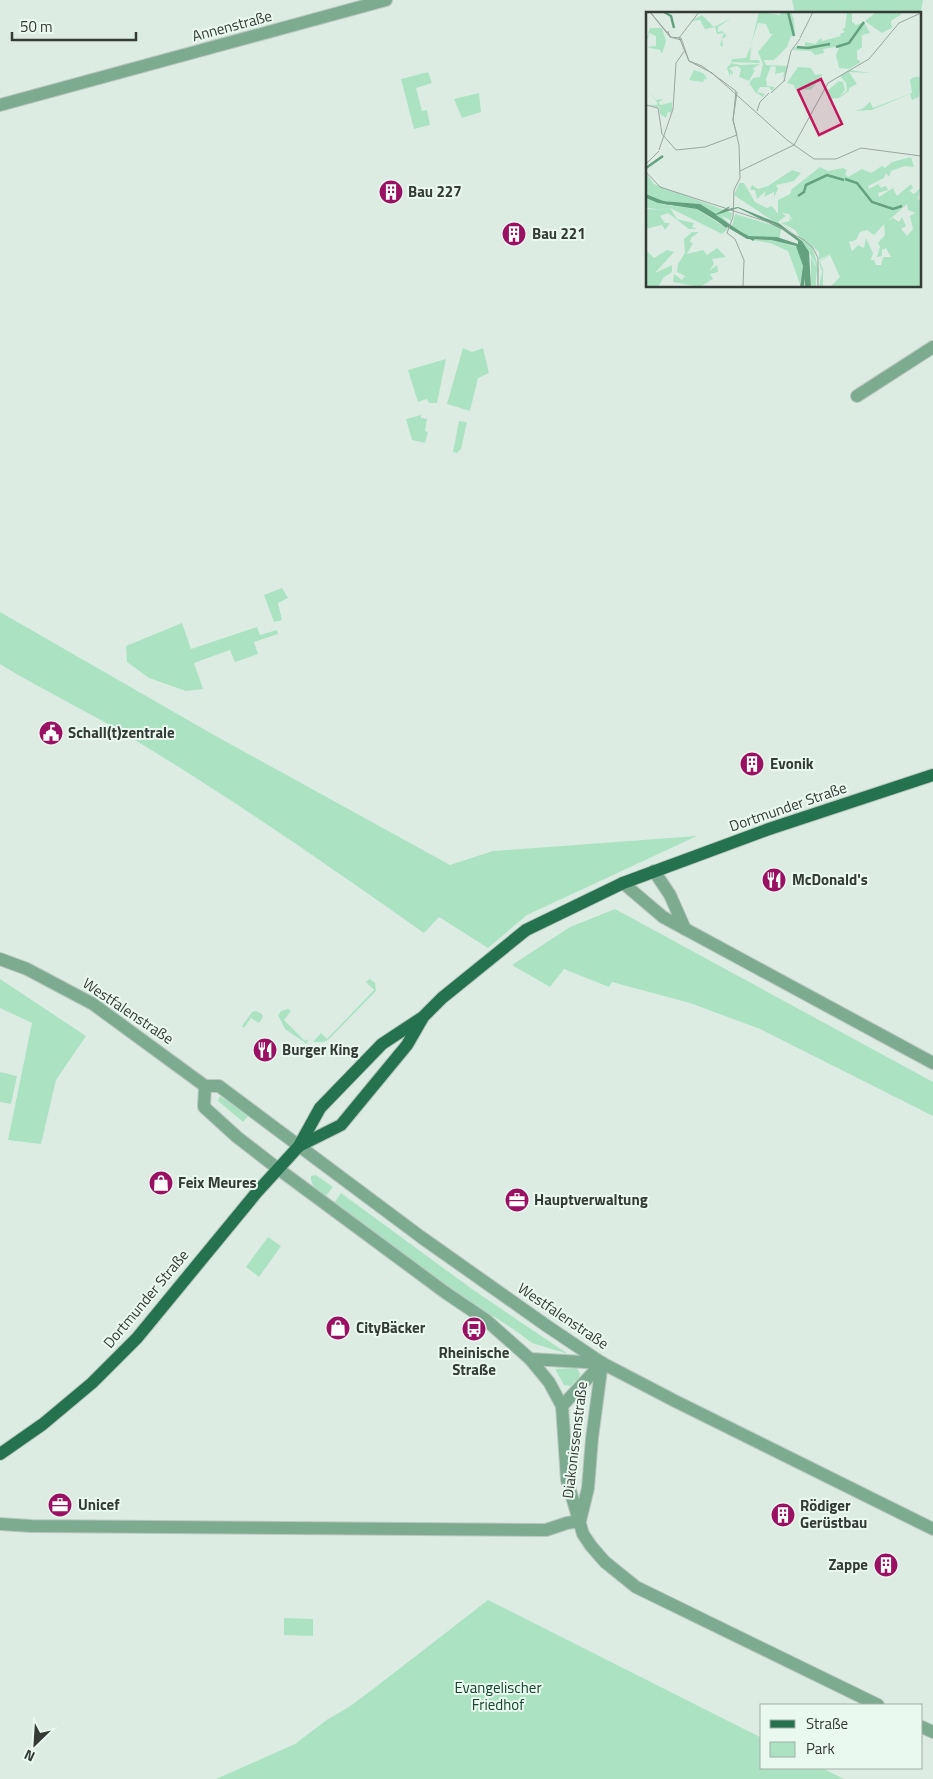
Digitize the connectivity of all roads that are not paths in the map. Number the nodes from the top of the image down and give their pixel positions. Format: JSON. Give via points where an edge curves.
{"nodes":[{"id":1,"x":386,"y":0,"type":"edge"},
{"id":2,"x":0,"y":105,"type":"edge"},
{"id":3,"x":933,"y":348,"type":"edge"},
{"id":4,"x":857,"y":396,"type":"dead end"},
{"id":5,"x":933,"y":775,"type":"edge"},
{"id":6,"x":654,"y":871,"type":"junction"},
{"id":7,"x":623,"y":883,"type":"junction"},
{"id":8,"x":685,"y":928,"type":"junction"},
{"id":9,"x":0,"y":959,"type":"edge"},
{"id":10,"x":423,"y":1017,"type":"junction"},
{"id":11,"x":933,"y":1063,"type":"edge"},
{"id":12,"x":205,"y":1086,"type":"junction"},
{"id":13,"x":299,"y":1146,"type":"junction"},
{"id":14,"x":277,"y":1168,"type":"junction"},
{"id":15,"x":530,"y":1359,"type":"junction"},
{"id":16,"x":602,"y":1362,"type":"junction"},
{"id":17,"x":562,"y":1406,"type":"junction"},
{"id":18,"x":0,"y":1454,"type":"edge"},
{"id":19,"x":580,"y":1521,"type":"junction"},
{"id":20,"x":0,"y":1524,"type":"edge"},
{"id":21,"x":933,"y":1529,"type":"edge"},
{"id":22,"x":876,"y":1704,"type":"edge"}],
"edges":[{"from":1,"to":2,"type":"street","name":"Annenstraße"},
{"from":3,"to":4,"type":"street"},
{"from":5,"to":6,"type":"main road","name":"Dortmunder Straße"},
{"from":6,"to":7,"type":"main road","name":"Dortmunder Straße"},
{"from":6,"to":8,"type":"street","via":[[670,895]]},
{"from":7,"to":8,"type":"street","via":[[663,916]]},
{"from":7,"to":10,"type":"main road","name":"Dortmunder Straße","via":[[526,930]]},
{"from":8,"to":11,"type":"street"},
{"from":9,"to":12,"type":"street","name":"Westfalenstraße","via":[[27,969],[93,1004]]},
{"from":10,"to":13,"type":"main road","name":"Dortmunder Straße","via":[[382,1044],[320,1108]]},
{"from":10,"to":13,"type":"main road","name":"Dortmunder Straße","via":[[406,1045],[341,1124]]},
{"from":12,"to":13,"type":"street","name":"Westfalenstraße","via":[[220,1086]]},
{"from":12,"to":14,"type":"street","via":[[204,1106]]},
{"from":13,"to":14,"type":"main road","name":"Dortmunder Straße"},
{"from":13,"to":16,"type":"street","name":"Westfalenstraße","via":[[421,1237]]},
{"from":14,"to":15,"type":"street","via":[[486,1320]]},
{"from":14,"to":18,"type":"main road","name":"Dortmunder Straße","via":[[137,1338],[92,1383]]},
{"from":15,"to":16,"type":"street","name":"Diakonissenstraße"},
{"from":15,"to":17,"type":"street","via":[[549,1382]]},
{"from":16,"to":17,"type":"street","name":"Diakonissenstraße"},
{"from":16,"to":19,"type":"street","name":"Diakonissenstraße","via":[[588,1488]]},
{"from":16,"to":21,"type":"street","name":"Westfalenstraße"},
{"from":17,"to":19,"type":"street","name":"Diakonissenstraße","via":[[567,1480]]},
{"from":19,"to":20,"type":"street","via":[[546,1530]]},
{"from":19,"to":22,"type":"street","name":"Diakonissenstraße","via":[[583,1534],[604,1562],[636,1587]]}]}
